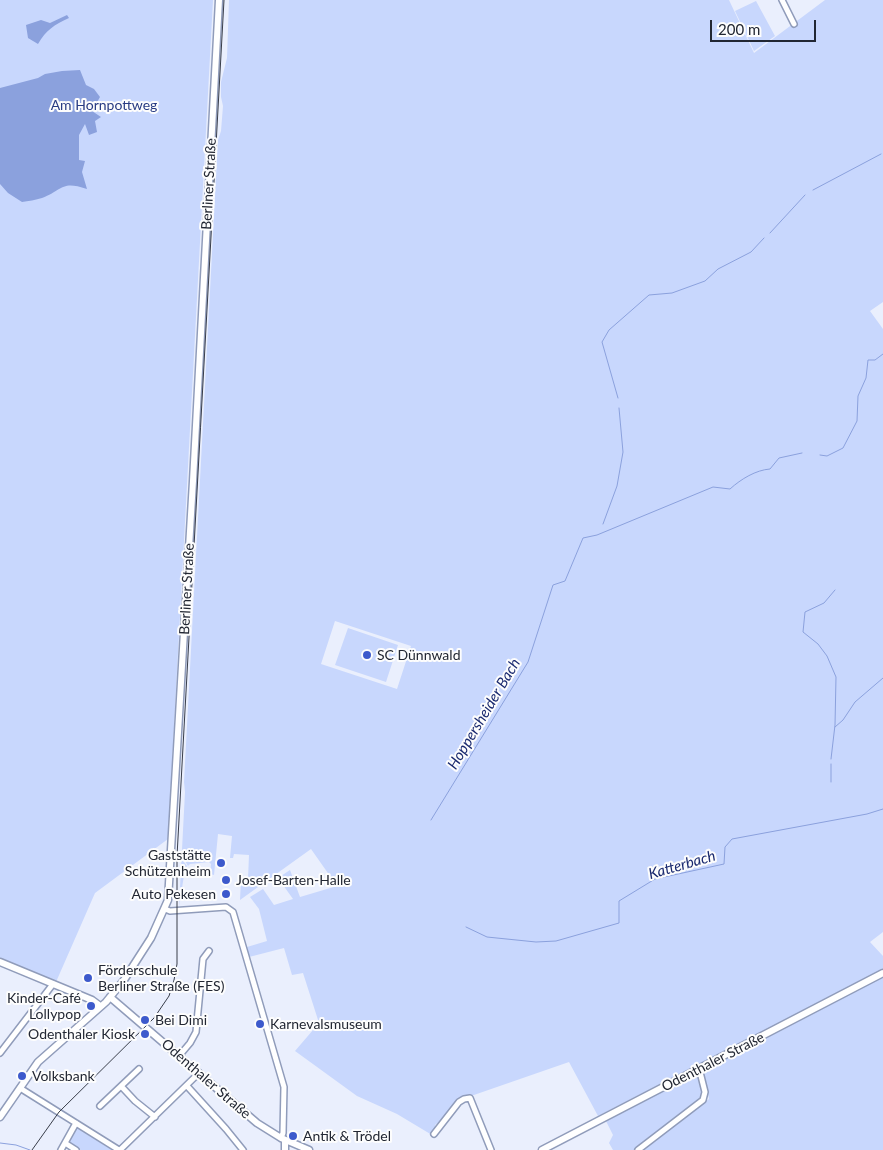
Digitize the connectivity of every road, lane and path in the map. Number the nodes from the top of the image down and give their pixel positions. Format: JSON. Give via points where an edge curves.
{"nodes":[{"id":1,"x":219,"y":0,"type":"edge"},
{"id":2,"x":782,"y":0,"type":"edge"},
{"id":3,"x":794,"y":24,"type":"dead end"},
{"id":4,"x":165,"y":909,"type":"junction"},
{"id":5,"x":209,"y":952,"type":"dead end"},
{"id":6,"x":0,"y":962,"type":"edge"},
{"id":7,"x":883,"y":973,"type":"edge"},
{"id":8,"x":53,"y":984,"type":"junction"},
{"id":9,"x":110,"y":997,"type":"junction"},
{"id":10,"x":100,"y":1006,"type":"junction"},
{"id":11,"x":0,"y":1053,"type":"edge"},
{"id":12,"x":179,"y":1056,"type":"junction"},
{"id":13,"x":700,"y":1068,"type":"junction"},
{"id":14,"x":139,"y":1069,"type":"dead end"},
{"id":15,"x":199,"y":1074,"type":"junction"},
{"id":16,"x":121,"y":1086,"type":"junction"},
{"id":17,"x":187,"y":1086,"type":"junction"},
{"id":18,"x":20,"y":1088,"type":"junction"},
{"id":19,"x":100,"y":1106,"type":"dead end"},
{"id":20,"x":155,"y":1116,"type":"junction"},
{"id":21,"x":0,"y":1117,"type":"edge"},
{"id":22,"x":76,"y":1123,"type":"junction"},
{"id":23,"x":434,"y":1134,"type":"dead end"},
{"id":24,"x":283,"y":1139,"type":"junction"},
{"id":25,"x":65,"y":1143,"type":"junction"},
{"id":26,"x":61,"y":1150,"type":"edge"},
{"id":27,"x":76,"y":1150,"type":"edge"},
{"id":28,"x":119,"y":1150,"type":"edge"},
{"id":29,"x":242,"y":1150,"type":"edge"},
{"id":30,"x":285,"y":1150,"type":"edge"},
{"id":31,"x":309,"y":1150,"type":"edge"},
{"id":32,"x":491,"y":1150,"type":"edge"},
{"id":33,"x":542,"y":1150,"type":"edge"},
{"id":34,"x":638,"y":1150,"type":"edge"}],
"edges":[{"from":1,"to":4,"type":"main road","name":"Berliner Straße","via":[[173,841]]},
{"from":2,"to":3,"type":"street"},
{"from":4,"to":9,"type":"main road","name":"Berliner Straße","via":[[135,965]]},
{"from":4,"to":24,"type":"street","via":[[230,908],[284,1087]]},
{"from":5,"to":12,"type":"street","via":[[203,959],[196,1032]]},
{"from":6,"to":8,"type":"main road"},
{"from":7,"to":13,"type":"main road","name":"Odenthaler Straße"},
{"from":8,"to":10,"type":"main road"},
{"from":8,"to":11,"type":"street"},
{"from":9,"to":10,"type":"main road","name":"Berliner Straße"},
{"from":9,"to":12,"type":"main road","name":"Odenthaler Straße"},
{"from":10,"to":18,"type":"main road","name":"Berliner Straße","via":[[45,1055]]},
{"from":12,"to":15,"type":"main road","name":"Odenthaler Straße"},
{"from":13,"to":33,"type":"main road","name":"Odenthaler Straße"},
{"from":13,"to":34,"type":"street","via":[[705,1092],[703,1100]]},
{"from":14,"to":16,"type":"street"},
{"from":15,"to":17,"type":"street"},
{"from":15,"to":24,"type":"main road","name":"Odenthaler Straße","via":[[257,1123]]},
{"from":16,"to":19,"type":"street"},
{"from":16,"to":20,"type":"street"},
{"from":17,"to":20,"type":"street"},
{"from":17,"to":29,"type":"street"},
{"from":18,"to":21,"type":"main road","name":"Berliner Straße"},
{"from":18,"to":22,"type":"street"},
{"from":20,"to":28,"type":"street"},
{"from":22,"to":25,"type":"street"},
{"from":22,"to":28,"type":"street"},
{"from":23,"to":32,"type":"street","via":[[459,1102],[470,1098]]},
{"from":24,"to":30,"type":"main road"},
{"from":24,"to":31,"type":"main road","name":"Odenthaler Straße"},
{"from":25,"to":26,"type":"street"},
{"from":25,"to":27,"type":"street"}]}
